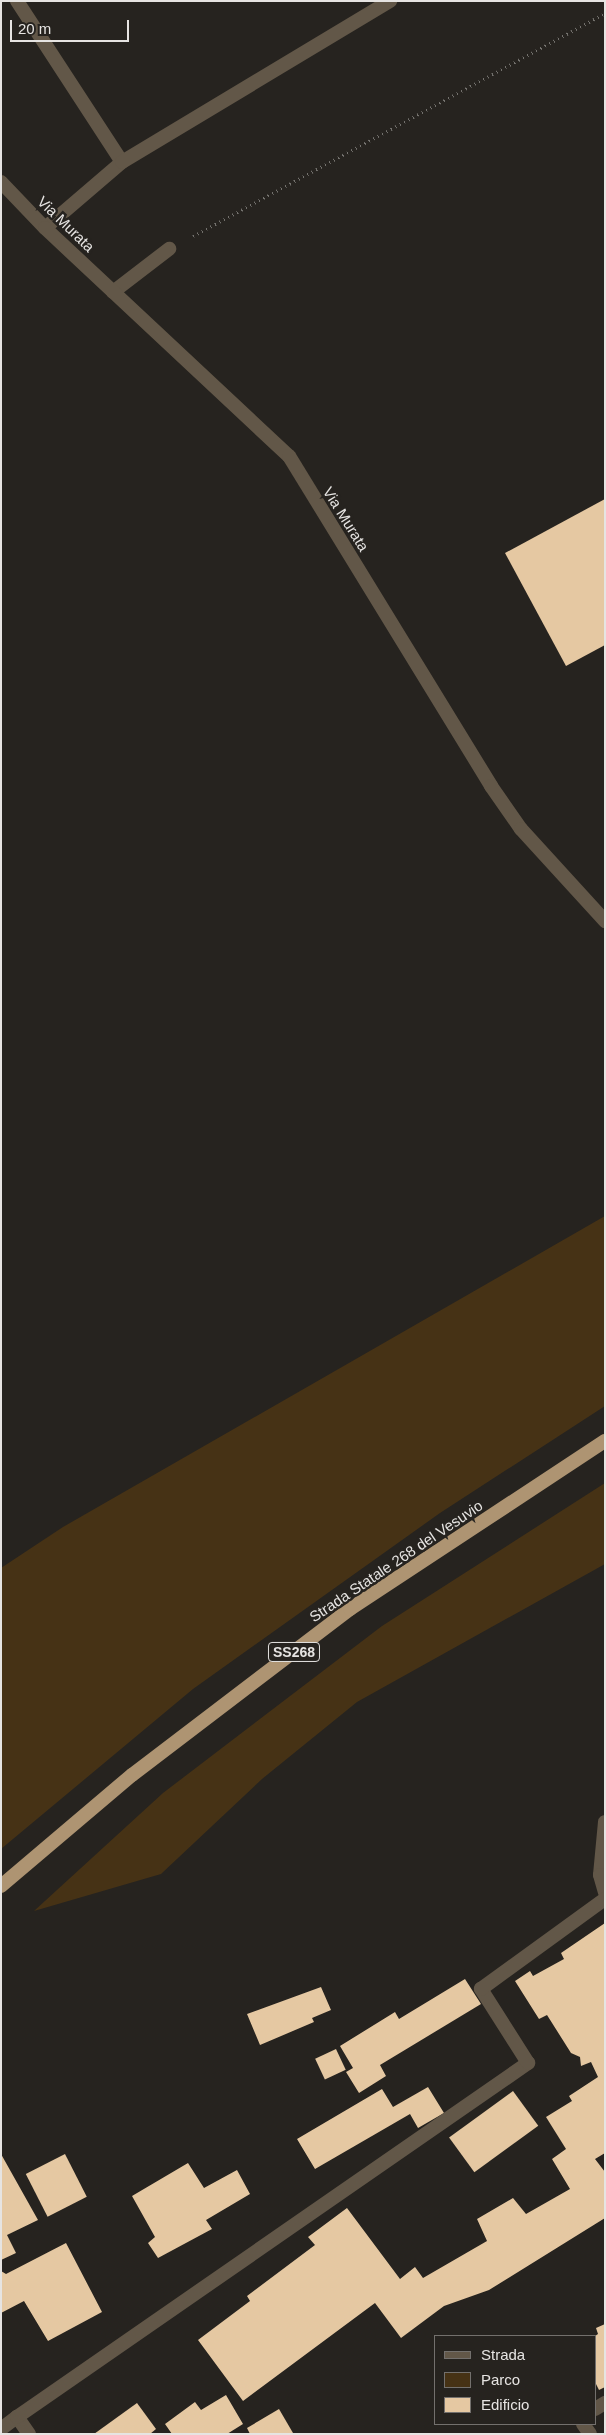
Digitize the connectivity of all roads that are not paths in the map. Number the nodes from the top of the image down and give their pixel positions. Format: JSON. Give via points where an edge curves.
{"nodes":[{"id":1,"x":17,"y":1,"type":"edge"},
{"id":2,"x":390,"y":1,"type":"edge"},
{"id":3,"x":122,"y":162,"type":"junction"},
{"id":4,"x":1,"y":182,"type":"edge"},
{"id":5,"x":45,"y":228,"type":"junction"},
{"id":6,"x":168,"y":249,"type":"road end"},
{"id":7,"x":113,"y":292,"type":"junction"},
{"id":8,"x":605,"y":921,"type":"edge"},
{"id":9,"x":605,"y":1441,"type":"edge"},
{"id":10,"x":605,"y":1822,"type":"edge"},
{"id":11,"x":1,"y":1886,"type":"edge"},
{"id":12,"x":605,"y":1892,"type":"edge"},
{"id":13,"x":605,"y":1899,"type":"edge"},
{"id":14,"x":17,"y":2418,"type":"junction"},
{"id":15,"x":1,"y":2429,"type":"edge"},
{"id":16,"x":29,"y":2434,"type":"edge"}],
"edges":[{"from":1,"to":3,"type":"street"},
{"from":2,"to":3,"type":"street"},
{"from":3,"to":5,"type":"street"},
{"from":4,"to":5,"type":"street","name":"Via Murata"},
{"from":5,"to":7,"type":"street","name":"Via Murata"},
{"from":6,"to":7,"type":"street"},
{"from":7,"to":8,"type":"street","name":"Via Murata","via":[[289,456],[491,786],[521,829]]},
{"from":9,"to":11,"type":"highway","name":"Strada Statale 268 del Vesuvio","number":"SS268","via":[[350,1609],[132,1775]]},
{"from":10,"to":12,"type":"street","via":[[600,1875]]},
{"from":13,"to":14,"type":"street","via":[[481,1989],[528,2063]]},
{"from":14,"to":15,"type":"street"},
{"from":14,"to":16,"type":"street"}]}
